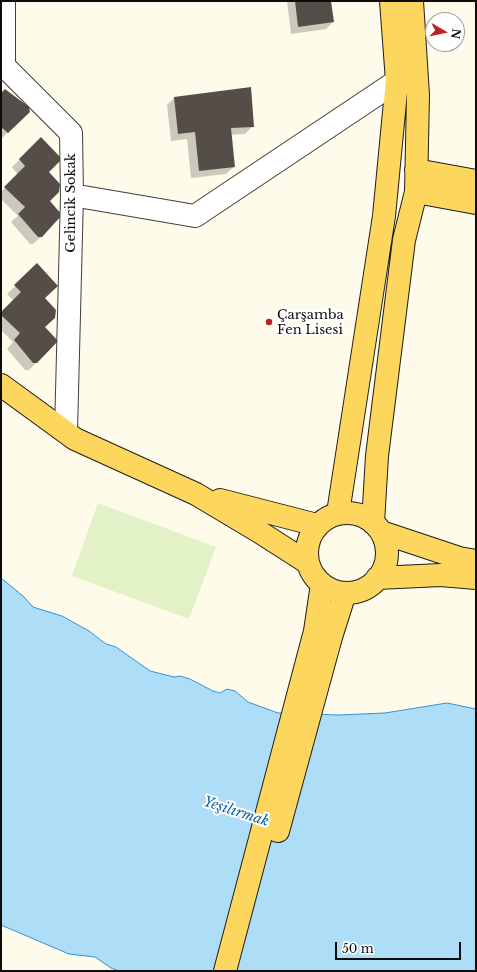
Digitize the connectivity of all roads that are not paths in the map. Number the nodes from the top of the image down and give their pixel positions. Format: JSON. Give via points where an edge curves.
{"nodes":[{"id":1,"x":4,"y":1,"type":"edge"},
{"id":2,"x":390,"y":1,"type":"edge"},
{"id":3,"x":412,"y":1,"type":"edge"},
{"id":4,"x":2,"y":66,"type":"edge"},
{"id":5,"x":397,"y":81,"type":"junction"},
{"id":6,"x":416,"y":170,"type":"junction"},
{"id":7,"x":476,"y":181,"type":"edge"},
{"id":8,"x":416,"y":192,"type":"junction"},
{"id":9,"x":72,"y":195,"type":"junction"},
{"id":10,"x":476,"y":203,"type":"edge"},
{"id":11,"x":1,"y":385,"type":"edge"},
{"id":12,"x":66,"y":432,"type":"junction"},
{"id":13,"x":196,"y":494,"type":"junction"},
{"id":14,"x":338,"y":513,"type":"junction"},
{"id":15,"x":317,"y":525,"type":"junction"},
{"id":16,"x":377,"y":527,"type":"junction"},
{"id":17,"x":476,"y":561,"type":"edge"},
{"id":18,"x":308,"y":563,"type":"junction"},
{"id":19,"x":378,"y":578,"type":"junction"},
{"id":20,"x":476,"y":578,"type":"edge"},
{"id":21,"x":322,"y":584,"type":"junction"},
{"id":22,"x":345,"y":593,"type":"junction"},
{"id":23,"x":323,"y":634,"type":"junction"},
{"id":24,"x":225,"y":971,"type":"edge"},
{"id":25,"x":240,"y":971,"type":"edge"}],
"edges":[{"from":1,"to":4,"type":"street","name":"Gelincik Sokak"},
{"from":2,"to":5,"type":"main road"},
{"from":3,"to":6,"type":"main road","via":[[418,95]]},
{"from":4,"to":9,"type":"street","name":"Gelincik Sokak","via":[[71,133]]},
{"from":5,"to":9,"type":"street","via":[[195,216]]},
{"from":5,"to":14,"type":"main road","via":[[384,216]]},
{"from":6,"to":7,"type":"main road"},
{"from":6,"to":8,"type":"main road"},
{"from":8,"to":10,"type":"main road"},
{"from":8,"to":16,"type":"main road","via":[[404,240],[377,456]]},
{"from":9,"to":12,"type":"street","name":"Gelincik Sokak"},
{"from":11,"to":12,"type":"main road"},
{"from":12,"to":13,"type":"main road","via":[[75,439]]},
{"from":13,"to":15,"type":"main road"},
{"from":13,"to":18,"type":"main road"},
{"from":14,"to":15,"type":"main road"},
{"from":14,"to":16,"type":"main road","via":[[351,512],[363,516]]},
{"from":15,"to":18,"type":"main road","via":[[309,538]]},
{"from":16,"to":17,"type":"main road","via":[[459,558]]},
{"from":16,"to":19,"type":"main road","via":[[386,544],[387,556]]},
{"from":18,"to":21,"type":"main road","via":[[313,575]]},
{"from":19,"to":20,"type":"main road","via":[[441,575]]},
{"from":19,"to":22,"type":"main road","via":[[357,592]]},
{"from":21,"to":22,"type":"main road","via":[[333,591]]},
{"from":21,"to":23,"type":"main road"},
{"from":22,"to":23,"type":"main road"},
{"from":23,"to":24,"type":"main road"},
{"from":23,"to":25,"type":"main road"}]}
